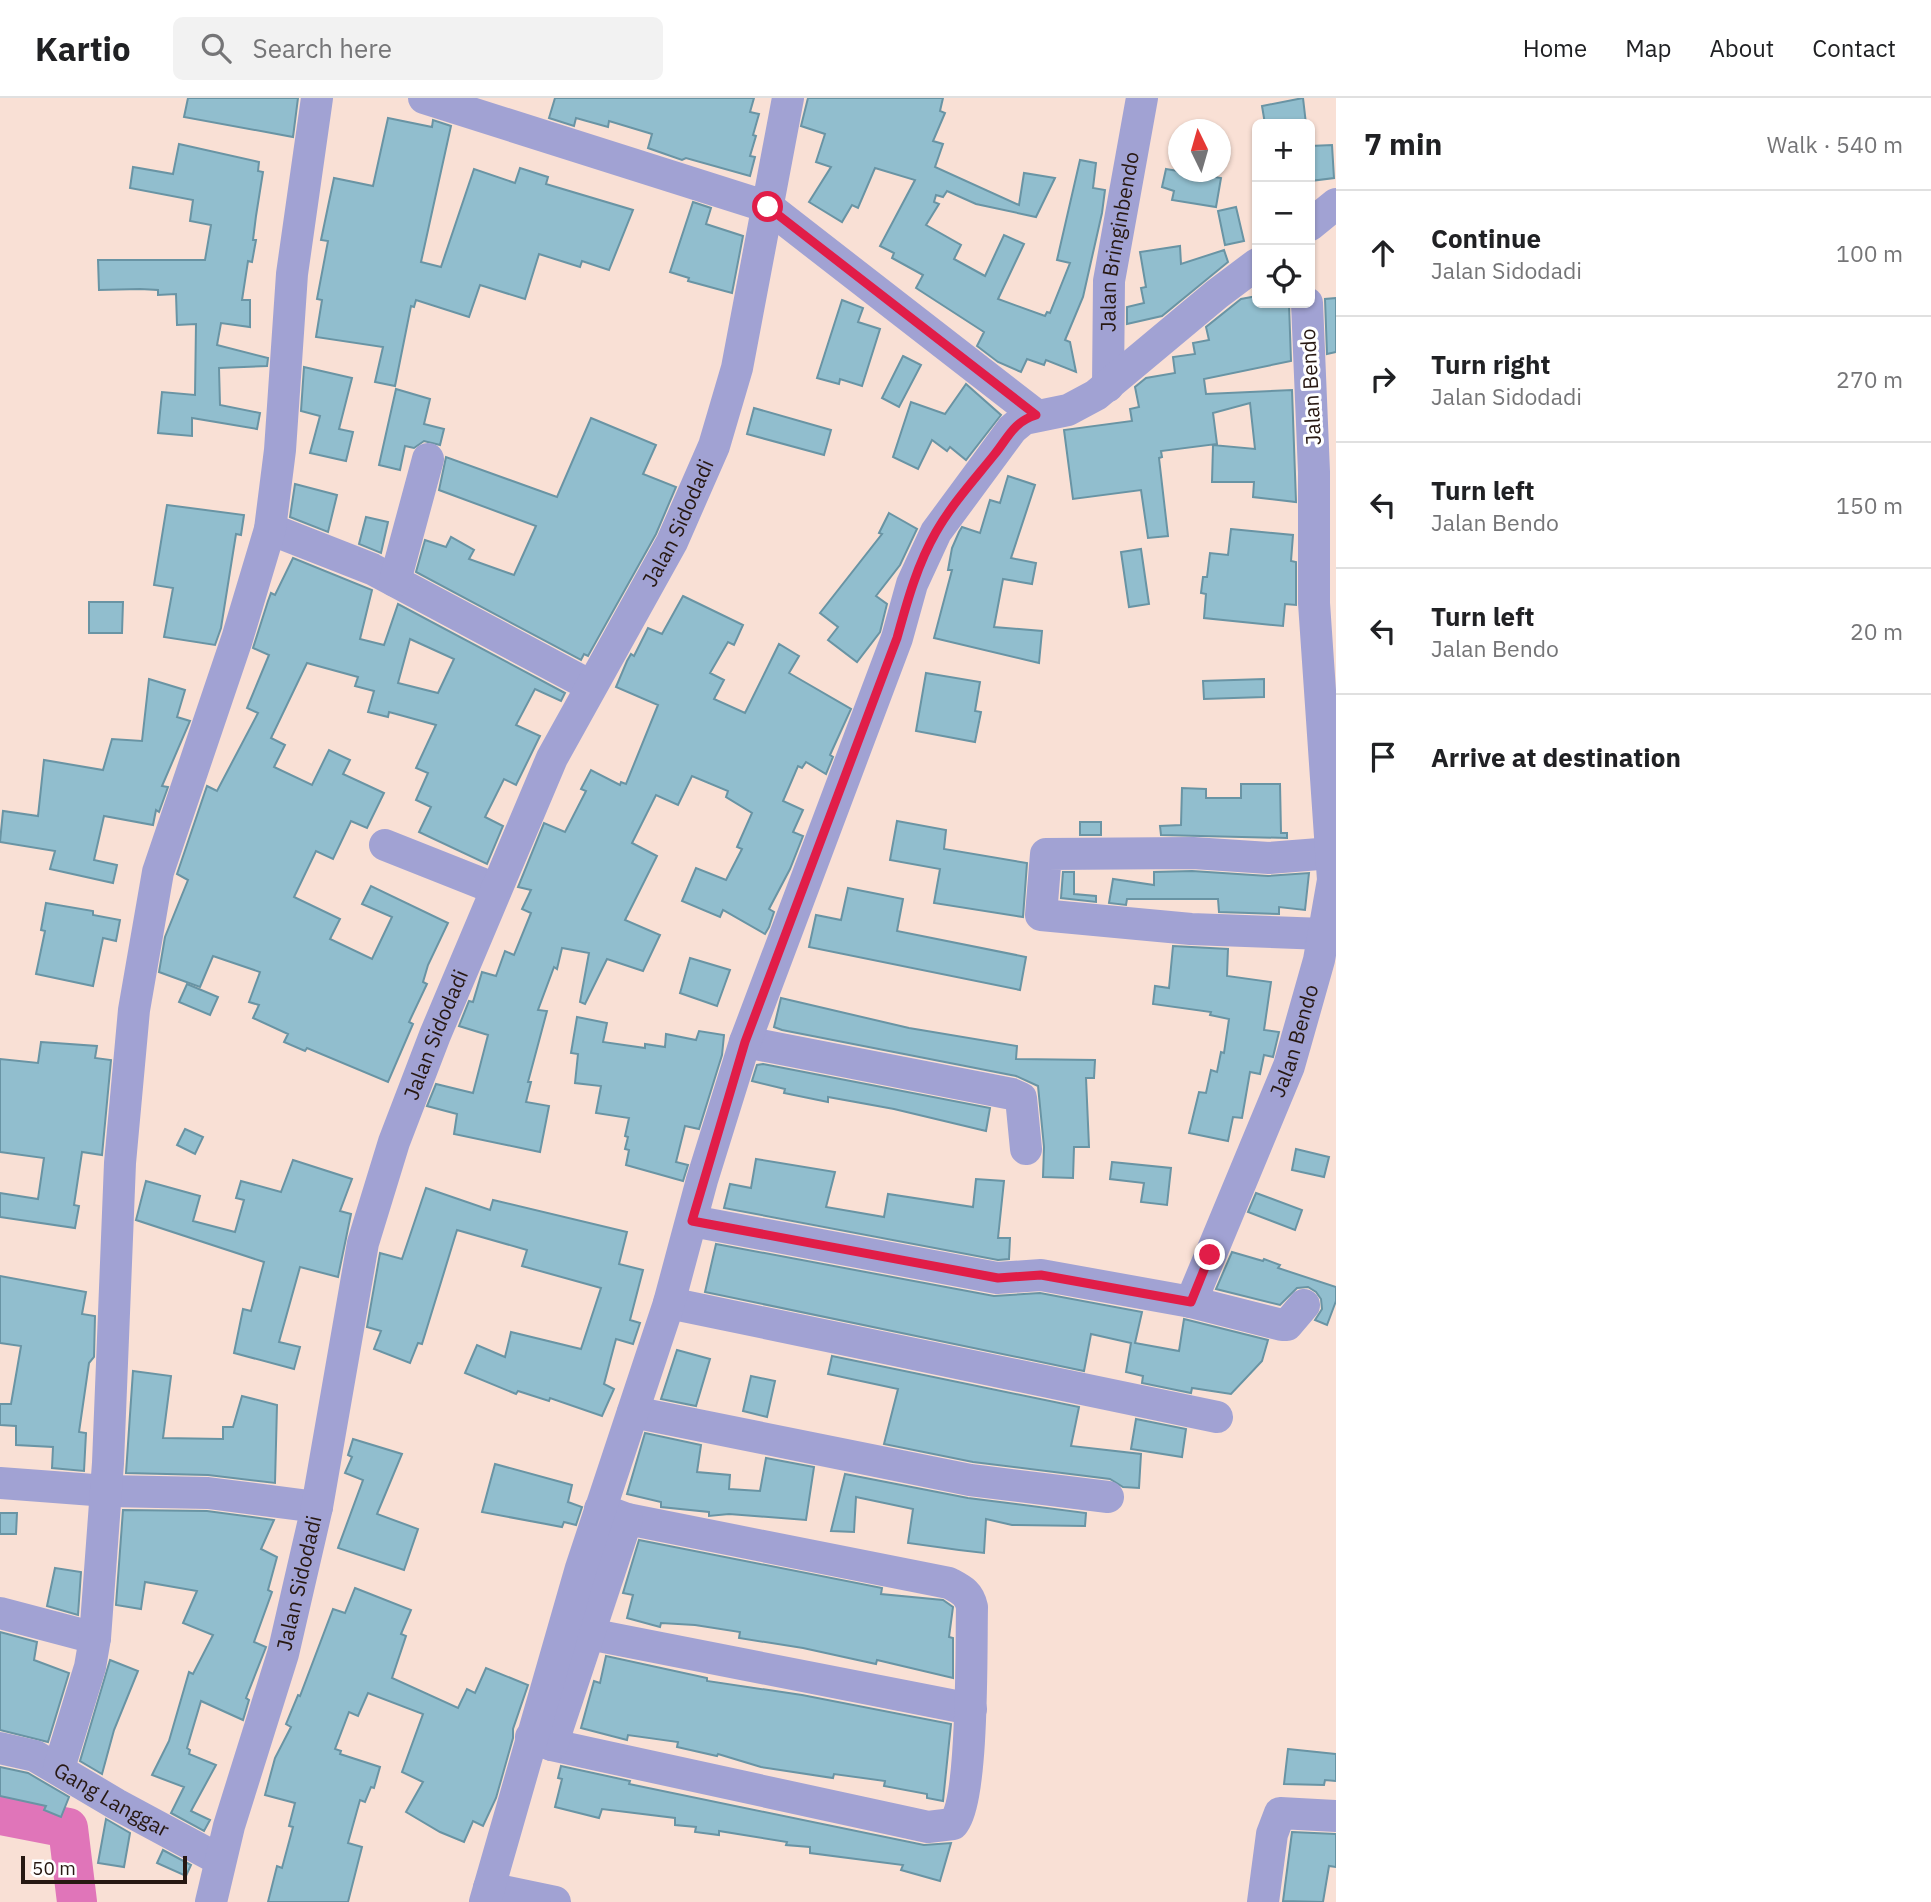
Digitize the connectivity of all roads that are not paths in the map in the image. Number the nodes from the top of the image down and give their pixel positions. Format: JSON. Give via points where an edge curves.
{"nodes":[{"id":1,"x":317,"y":98,"type":"edge"},
{"id":2,"x":424,"y":98,"type":"edge"},
{"id":3,"x":788,"y":98,"type":"edge"},
{"id":4,"x":1142,"y":98,"type":"edge"},
{"id":5,"x":477,"y":106,"type":"edge"},
{"id":6,"x":1336,"y":204,"type":"edge"},
{"id":7,"x":768,"y":207,"type":"junction"},
{"id":8,"x":1315,"y":221,"type":"edge"},
{"id":9,"x":1252,"y":268,"type":"edge"},
{"id":10,"x":1308,"y":308,"type":"edge"},
{"id":11,"x":1108,"y":386,"type":"junction"},
{"id":12,"x":1036,"y":415,"type":"junction"},
{"id":13,"x":428,"y":459,"type":"dead end"},
{"id":14,"x":1325,"y":467,"type":"edge"},
{"id":15,"x":270,"y":529,"type":"junction"},
{"id":16,"x":395,"y":581,"type":"junction"},
{"id":17,"x":591,"y":686,"type":"junction"},
{"id":18,"x":1329,"y":756,"type":"edge"},
{"id":19,"x":385,"y":845,"type":"dead end"},
{"id":20,"x":1332,"y":853,"type":"junction"},
{"id":21,"x":496,"y":889,"type":"junction"},
{"id":22,"x":1324,"y":934,"type":"junction"},
{"id":23,"x":745,"y":1042,"type":"junction"},
{"id":24,"x":1026,"y":1149,"type":"dead end"},
{"id":25,"x":692,"y":1221,"type":"junction"},
{"id":26,"x":1191,"y":1302,"type":"junction"},
{"id":27,"x":669,"y":1303,"type":"junction"},
{"id":28,"x":1304,"y":1305,"type":"dead end"},
{"id":29,"x":633,"y":1412,"type":"junction"},
{"id":30,"x":1217,"y":1417,"type":"dead end"},
{"id":31,"x":0,"y":1483,"type":"edge"},
{"id":32,"x":107,"y":1491,"type":"junction"},
{"id":33,"x":1108,"y":1497,"type":"dead end"},
{"id":34,"x":317,"y":1507,"type":"junction"},
{"id":35,"x":613,"y":1514,"type":"junction"},
{"id":36,"x":0,"y":1613,"type":"edge"},
{"id":37,"x":589,"y":1634,"type":"junction"},
{"id":38,"x":95,"y":1638,"type":"junction"},
{"id":39,"x":971,"y":1709,"type":"junction"},
{"id":40,"x":541,"y":1741,"type":"junction"},
{"id":41,"x":0,"y":1748,"type":"edge"},
{"id":42,"x":59,"y":1769,"type":"junction"},
{"id":43,"x":1336,"y":1816,"type":"edge"},
{"id":44,"x":220,"y":1860,"type":"junction"},
{"id":45,"x":487,"y":1895,"type":"edge"},
{"id":46,"x":211,"y":1902,"type":"edge"},
{"id":47,"x":555,"y":1902,"type":"edge"},
{"id":48,"x":1263,"y":1902,"type":"edge"}],
"edges":[{"from":1,"to":15,"type":"street","via":[[292,274]]},
{"from":2,"to":5,"type":"street"},
{"from":3,"to":7,"type":"street","name":"Jalan Sidodadi"},
{"from":4,"to":11,"type":"street","name":"Jalan Bringinbendo","via":[[1109,281]]},
{"from":5,"to":7,"type":"street"},
{"from":6,"to":8,"type":"street"},
{"from":7,"to":12,"type":"street"},
{"from":7,"to":17,"type":"street","name":"Jalan Sidodadi","via":[[737,368],[714,446],[672,542]]},
{"from":9,"to":11,"type":"street"},
{"from":10,"to":14,"type":"street","name":"Jalan Bendo"},
{"from":11,"to":12,"type":"street","via":[[1068,410]]},
{"from":12,"to":23,"type":"street","via":[[1012,429],[957,500],[931,543]]},
{"from":13,"to":16,"type":"street"},
{"from":14,"to":18,"type":"street","name":"Jalan Bendo","via":[[1314,603]]},
{"from":15,"to":16,"type":"street"},
{"from":15,"to":32,"type":"street","via":[[158,872],[143,949],[120,1163]]},
{"from":16,"to":17,"type":"street"},
{"from":17,"to":21,"type":"street","name":"Jalan Sidodadi","via":[[552,758]]},
{"from":18,"to":20,"type":"street","name":"Jalan Bendo"},
{"from":19,"to":21,"type":"street"},
{"from":20,"to":22,"type":"street","name":"Jalan Bendo","via":[[1333,880]]},
{"from":20,"to":22,"type":"street","via":[[1269,858],[1193,853],[1046,854],[1041,915],[1191,929]]},
{"from":21,"to":34,"type":"street","name":"Jalan Sidodadi","via":[[394,1142],[363,1243]]},
{"from":22,"to":26,"type":"street","name":"Jalan Bendo","via":[[1289,1066]]},
{"from":23,"to":24,"type":"street","via":[[1012,1094],[1021,1098]]},
{"from":23,"to":25,"type":"street"},
{"from":25,"to":26,"type":"street","via":[[998,1278],[1041,1275]]},
{"from":25,"to":27,"type":"street"},
{"from":26,"to":28,"type":"street","via":[[1282,1325]]},
{"from":27,"to":29,"type":"street"},
{"from":27,"to":30,"type":"street"},
{"from":29,"to":33,"type":"street","via":[[970,1480]]},
{"from":29,"to":35,"type":"street"},
{"from":31,"to":32,"type":"street"},
{"from":32,"to":34,"type":"street","via":[[208,1493]]},
{"from":32,"to":38,"type":"street"},
{"from":34,"to":44,"type":"street","name":"Jalan Sidodadi","via":[[283,1654]]},
{"from":35,"to":37,"type":"street"},
{"from":35,"to":39,"type":"street","via":[[949,1583],[963,1590],[972,1607]]},
{"from":35,"to":40,"type":"street"},
{"from":36,"to":38,"type":"street"},
{"from":37,"to":39,"type":"street"},
{"from":37,"to":40,"type":"street"},
{"from":38,"to":42,"type":"street"},
{"from":39,"to":40,"type":"street","via":[[962,1810],[945,1828]]},
{"from":40,"to":45,"type":"street"},
{"from":41,"to":42,"type":"street","name":"Gang Langgar","via":[[35,1756]]},
{"from":42,"to":44,"type":"street","name":"Gang Langgar"},
{"from":43,"to":48,"type":"street","via":[[1280,1813],[1272,1834]]},
{"from":44,"to":46,"type":"street","name":"Jalan Sidodadi"},
{"from":45,"to":47,"type":"street"}]}
